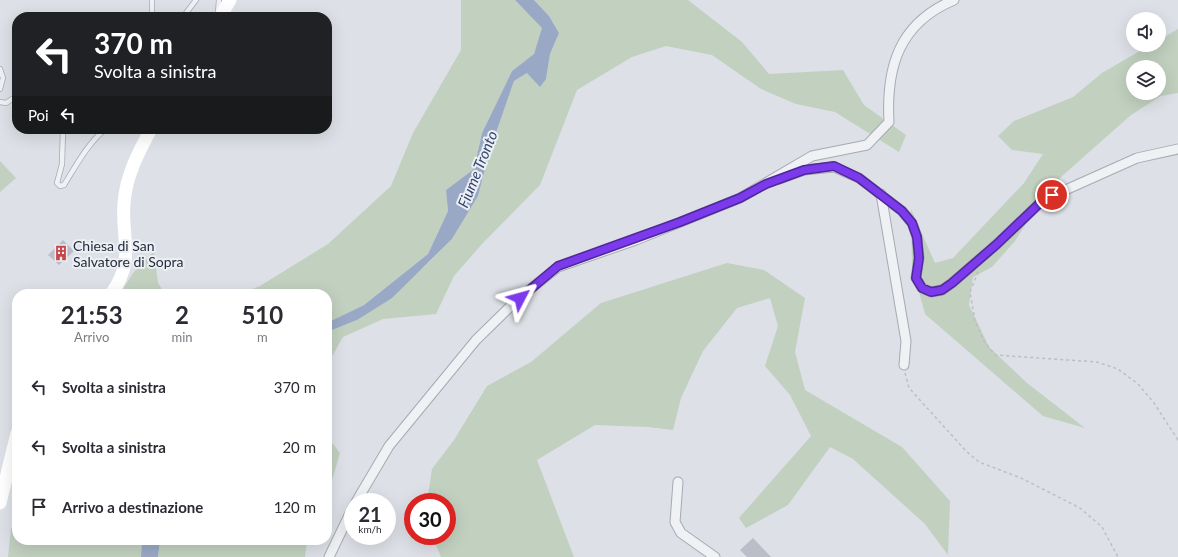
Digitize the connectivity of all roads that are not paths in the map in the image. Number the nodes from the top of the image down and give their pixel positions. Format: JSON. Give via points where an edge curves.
{"nodes":[{"id":1,"x":152,"y":0,"type":"edge"},
{"id":2,"x":196,"y":0,"type":"edge"},
{"id":3,"x":219,"y":0,"type":"edge"},
{"id":4,"x":230,"y":0,"type":"edge"},
{"id":5,"x":954,"y":0,"type":"edge"},
{"id":6,"x":152,"y":12,"type":"edge"},
{"id":7,"x":187,"y":12,"type":"edge"},
{"id":8,"x":219,"y":12,"type":"edge"},
{"id":9,"x":222,"y":12,"type":"edge"},
{"id":10,"x":0,"y":69,"type":"edge"},
{"id":11,"x":0,"y":89,"type":"edge"},
{"id":12,"x":12,"y":99,"type":"edge"},
{"id":13,"x":0,"y":102,"type":"edge"},
{"id":14,"x":63,"y":134,"type":"edge"},
{"id":15,"x":100,"y":134,"type":"edge"},
{"id":16,"x":148,"y":134,"type":"edge"},
{"id":17,"x":1178,"y":149,"type":"edge"},
{"id":18,"x":766,"y":184,"type":"junction"},
{"id":19,"x":881,"y":194,"type":"junction"},
{"id":20,"x":114,"y":289,"type":"edge"},
{"id":21,"x":904,"y":365,"type":"road end"},
{"id":22,"x":12,"y":454,"type":"edge"},
{"id":23,"x":678,"y":482,"type":"dead end"},
{"id":24,"x":361,"y":493,"type":"edge"},
{"id":25,"x":0,"y":503,"type":"edge"},
{"id":26,"x":344,"y":526,"type":"edge"},
{"id":27,"x":329,"y":557,"type":"edge"},
{"id":28,"x":715,"y":557,"type":"edge"}],
"edges":[{"from":1,"to":6,"type":"lane"},
{"from":2,"to":7,"type":"lane"},
{"from":3,"to":8,"type":"lane"},
{"from":4,"to":9,"type":"main road"},
{"from":5,"to":18,"type":"street","via":[[939,6],[901,43],[888,97],[889,122],[867,145],[812,156],[785,170]]},
{"from":10,"to":11,"type":"lane","via":[[3,78]]},
{"from":12,"to":13,"type":"lane","via":[[6,103]]},
{"from":14,"to":15,"type":"lane","via":[[62,164],[56,183],[60,186]]},
{"from":16,"to":20,"type":"main road","via":[[127,184],[124,204],[124,270]]},
{"from":17,"to":19,"type":"street","via":[[1137,158],[1043,200],[952,283],[942,290],[931,292],[922,288],[916,278],[919,258],[917,237],[912,223]]},
{"from":18,"to":19,"type":"street","via":[[804,170],[834,166],[859,178]]},
{"from":18,"to":24,"type":"street","via":[[688,220],[558,266],[476,340],[389,446]]},
{"from":19,"to":21,"type":"street","via":[[906,341]]},
{"from":22,"to":25,"type":"main road"},
{"from":23,"to":28,"type":"street","via":[[675,522],[681,533]]},
{"from":26,"to":27,"type":"street"}]}
